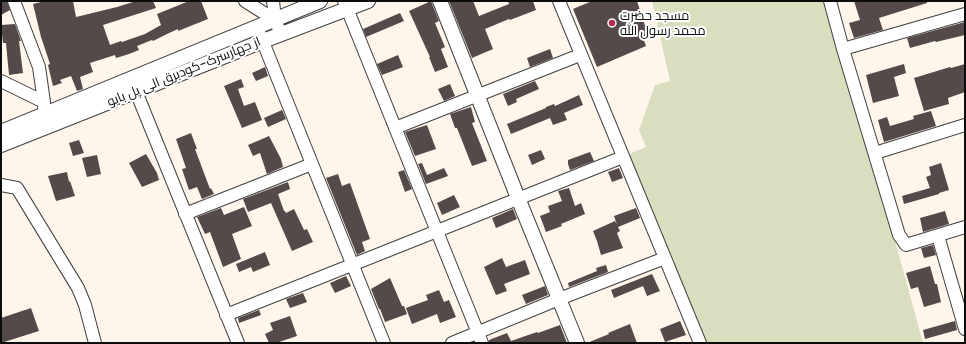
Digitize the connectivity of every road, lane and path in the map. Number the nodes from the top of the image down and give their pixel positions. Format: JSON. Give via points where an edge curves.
{"nodes":[{"id":1,"x":14,"y":1,"type":"edge"},
{"id":2,"x":245,"y":1,"type":"edge"},
{"id":3,"x":273,"y":1,"type":"edge"},
{"id":4,"x":320,"y":1,"type":"edge"},
{"id":5,"x":368,"y":1,"type":"edge"},
{"id":6,"x":440,"y":1,"type":"edge"},
{"id":7,"x":559,"y":1,"type":"edge"},
{"id":8,"x":830,"y":1,"type":"edge"},
{"id":9,"x":346,"y":5,"type":"edge"},
{"id":10,"x":965,"y":14,"type":"edge"},
{"id":11,"x":275,"y":20,"type":"junction"},
{"id":12,"x":257,"y":27,"type":"junction"},
{"id":13,"x":281,"y":34,"type":"junction"},
{"id":14,"x":262,"y":41,"type":"junction"},
{"id":15,"x":843,"y":49,"type":"junction"},
{"id":16,"x":580,"y":55,"type":"junction"},
{"id":17,"x":1,"y":81,"type":"edge"},
{"id":18,"x":133,"y":85,"type":"junction"},
{"id":19,"x":478,"y":95,"type":"junction"},
{"id":20,"x":44,"y":108,"type":"junction"},
{"id":21,"x":965,"y":125,"type":"edge"},
{"id":22,"x":395,"y":128,"type":"junction"},
{"id":23,"x":1,"y":132,"type":"edge"},
{"id":24,"x":1,"y":145,"type":"edge"},
{"id":25,"x":875,"y":152,"type":"junction"},
{"id":26,"x":623,"y":157,"type":"junction"},
{"id":27,"x":312,"y":164,"type":"junction"},
{"id":28,"x":1,"y":185,"type":"edge"},
{"id":29,"x":518,"y":198,"type":"junction"},
{"id":30,"x":185,"y":214,"type":"junction"},
{"id":31,"x":965,"y":227,"type":"edge"},
{"id":32,"x":436,"y":231,"type":"junction"},
{"id":33,"x":938,"y":236,"type":"junction"},
{"id":34,"x":665,"y":258,"type":"junction"},
{"id":35,"x":352,"y":264,"type":"junction"},
{"id":36,"x":559,"y":299,"type":"junction"},
{"id":37,"x":226,"y":314,"type":"junction"},
{"id":38,"x":965,"y":329,"type":"edge"},
{"id":39,"x":480,"y":338,"type":"edge"},
{"id":40,"x":95,"y":343,"type":"edge"},
{"id":41,"x":238,"y":343,"type":"edge"},
{"id":42,"x":384,"y":343,"type":"edge"},
{"id":43,"x":452,"y":343,"type":"edge"},
{"id":44,"x":577,"y":343,"type":"edge"},
{"id":45,"x":700,"y":343,"type":"edge"}],
"edges":[{"from":1,"to":20,"type":"street","via":[[39,67]]},
{"from":2,"to":11,"type":"street"},
{"from":3,"to":11,"type":"street"},
{"from":4,"to":11,"type":"street","name":"از جهارسرک-کودبرق الی پل بایو"},
{"from":5,"to":9,"type":"street","name":"از جهارسرک-کودبرق الی پل بایو"},
{"from":6,"to":19,"type":"street"},
{"from":7,"to":16,"type":"street"},
{"from":8,"to":15,"type":"street"},
{"from":9,"to":13,"type":"street","name":"از جهارسرک-کودبرق الی پل بایو"},
{"from":9,"to":22,"type":"street"},
{"from":10,"to":15,"type":"street"},
{"from":11,"to":12,"type":"street","name":"از جهارسرک-کودبرق الی پل بایو"},
{"from":11,"to":13,"type":"street"},
{"from":12,"to":14,"type":"street"},
{"from":12,"to":18,"type":"street","name":"از جهارسرک-کودبرق الی پل بایو"},
{"from":13,"to":14,"type":"street","name":"از جهارسرک-کودبرق الی پل بایو"},
{"from":14,"to":18,"type":"street","name":"از جهارسرک-کودبرق الی پل بایو"},
{"from":14,"to":27,"type":"street"},
{"from":15,"to":25,"type":"street"},
{"from":16,"to":19,"type":"street"},
{"from":16,"to":26,"type":"street"},
{"from":17,"to":20,"type":"street"},
{"from":18,"to":20,"type":"street","name":"از جهارسرک-کودبرق الی پل بایو"},
{"from":18,"to":24,"type":"street","name":"از جهارسرک-کودبرق الی پل بایو"},
{"from":18,"to":30,"type":"street"},
{"from":19,"to":22,"type":"street"},
{"from":19,"to":29,"type":"street"},
{"from":20,"to":23,"type":"street","name":"از جهارسرک-کودبرق الی پل بایو"},
{"from":21,"to":25,"type":"street"},
{"from":22,"to":32,"type":"street"},
{"from":25,"to":33,"type":"street","via":[[900,234],[906,245]]},
{"from":26,"to":29,"type":"street"},
{"from":26,"to":34,"type":"street"},
{"from":27,"to":30,"type":"street"},
{"from":27,"to":35,"type":"street"},
{"from":28,"to":40,"type":"street","via":[[17,188],[78,288]]},
{"from":29,"to":32,"type":"street"},
{"from":29,"to":36,"type":"street"},
{"from":30,"to":37,"type":"street"},
{"from":31,"to":33,"type":"street"},
{"from":32,"to":35,"type":"street"},
{"from":32,"to":39,"type":"street"},
{"from":33,"to":38,"type":"street"},
{"from":34,"to":36,"type":"street"},
{"from":34,"to":45,"type":"street"},
{"from":35,"to":37,"type":"street"},
{"from":35,"to":42,"type":"street"},
{"from":36,"to":39,"type":"street"},
{"from":36,"to":44,"type":"street"},
{"from":37,"to":41,"type":"street"},
{"from":39,"to":43,"type":"street"}]}
